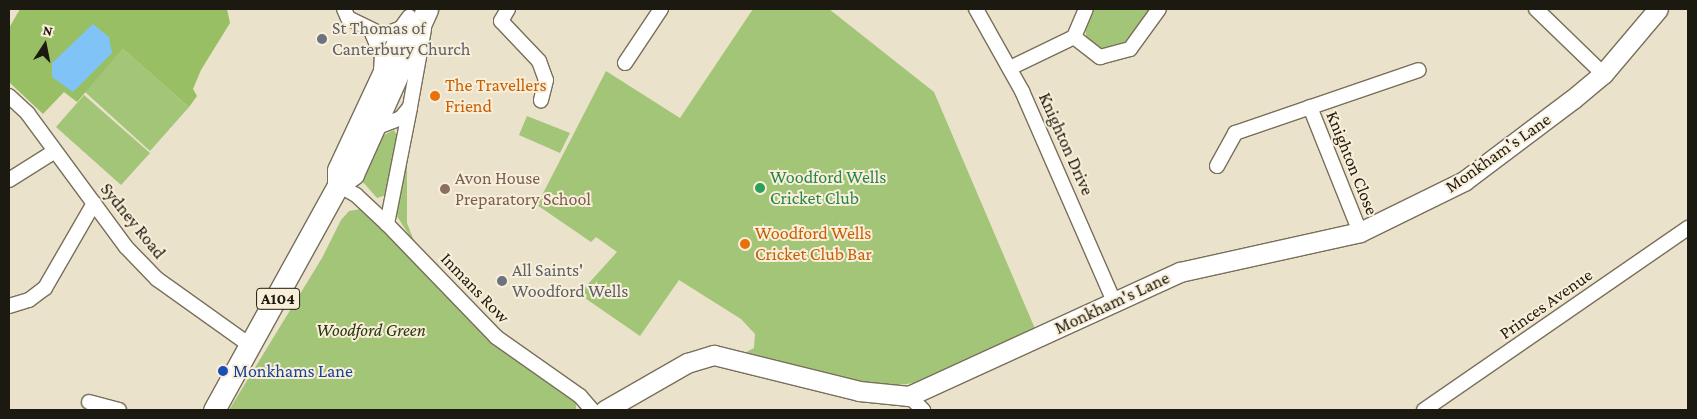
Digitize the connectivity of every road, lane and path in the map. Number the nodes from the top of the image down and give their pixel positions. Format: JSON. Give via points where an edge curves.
{"nodes":[{"id":1,"x":344,"y":9,"type":"edge"},
{"id":2,"x":661,"y":9,"type":"edge"},
{"id":3,"x":976,"y":9,"type":"edge"},
{"id":4,"x":1086,"y":9,"type":"edge"},
{"id":5,"x":1159,"y":9,"type":"edge"},
{"id":6,"x":1536,"y":9,"type":"edge"},
{"id":7,"x":1658,"y":9,"type":"edge"},
{"id":8,"x":419,"y":11,"type":"edge"},
{"id":9,"x":504,"y":15,"type":"edge"},
{"id":10,"x":372,"y":33,"type":"junction"},
{"id":11,"x":1074,"y":37,"type":"junction"},
{"id":12,"x":625,"y":63,"type":"dead end"},
{"id":13,"x":1010,"y":68,"type":"junction"},
{"id":14,"x":1419,"y":70,"type":"dead end"},
{"id":15,"x":1603,"y":74,"type":"junction"},
{"id":16,"x":378,"y":83,"type":"junction"},
{"id":17,"x":9,"y":96,"type":"edge"},
{"id":18,"x":541,"y":100,"type":"dead end"},
{"id":19,"x":410,"y":107,"type":"junction"},
{"id":20,"x":1310,"y":107,"type":"junction"},
{"id":21,"x":375,"y":128,"type":"junction"},
{"id":22,"x":54,"y":151,"type":"junction"},
{"id":23,"x":1217,"y":166,"type":"dead end"},
{"id":24,"x":9,"y":180,"type":"edge"},
{"id":25,"x":338,"y":185,"type":"junction"},
{"id":26,"x":94,"y":203,"type":"junction"},
{"id":27,"x":387,"y":224,"type":"junction"},
{"id":28,"x":1688,"y":228,"type":"edge"},
{"id":29,"x":1360,"y":232,"type":"junction"},
{"id":30,"x":1113,"y":299,"type":"junction"},
{"id":31,"x":9,"y":306,"type":"edge"},
{"id":32,"x":251,"y":346,"type":"junction"},
{"id":33,"x":909,"y":396,"type":"junction"},
{"id":34,"x":89,"y":402,"type":"dead end"},
{"id":35,"x":120,"y":410,"type":"edge"},
{"id":36,"x":214,"y":410,"type":"edge"},
{"id":37,"x":592,"y":410,"type":"edge"},
{"id":38,"x":605,"y":410,"type":"edge"},
{"id":39,"x":923,"y":410,"type":"edge"},
{"id":40,"x":1424,"y":410,"type":"edge"}],
"edges":[{"from":1,"to":10,"type":"street","via":[[348,18]]},
{"from":2,"to":12,"type":"street"},
{"from":3,"to":13,"type":"street","name":"Knighton Drive"},
{"from":4,"to":11,"type":"street"},
{"from":5,"to":11,"type":"street","via":[[1130,49],[1100,57]]},
{"from":6,"to":15,"type":"street"},
{"from":7,"to":15,"type":"street","name":"Monkham's Lane"},
{"from":8,"to":10,"type":"street","via":[[394,33]]},
{"from":8,"to":16,"type":"main road","number":"A104"},
{"from":8,"to":19,"type":"street"},
{"from":8,"to":21,"type":"main road","number":"A104"},
{"from":9,"to":18,"type":"street","via":[[540,62],[546,80]]},
{"from":10,"to":16,"type":"street","via":[[382,56]]},
{"from":11,"to":13,"type":"street"},
{"from":13,"to":30,"type":"street","name":"Knighton Drive"},
{"from":14,"to":20,"type":"street","name":"Knighton Close"},
{"from":15,"to":29,"type":"street","name":"Monkham's Lane","via":[[1464,181]]},
{"from":16,"to":25,"type":"main road","number":"A104","via":[[338,170]]},
{"from":17,"to":22,"type":"street","name":"Sydney Road"},
{"from":19,"to":21,"type":"street","via":[[401,118]]},
{"from":19,"to":27,"type":"street"},
{"from":20,"to":23,"type":"street","name":"Knighton Close","via":[[1236,133]]},
{"from":20,"to":29,"type":"street","name":"Knighton Close"},
{"from":21,"to":25,"type":"main road","number":"A104","via":[[352,174]]},
{"from":22,"to":24,"type":"street"},
{"from":22,"to":26,"type":"street","name":"Sydney Road"},
{"from":25,"to":27,"type":"street","name":"Inmans Row","via":[[356,195]]},
{"from":25,"to":32,"type":"main road","number":"A104"},
{"from":26,"to":31,"type":"street","via":[[45,288],[28,300]]},
{"from":26,"to":32,"type":"street","name":"Sydney Road","via":[[157,279]]},
{"from":27,"to":37,"type":"street","name":"Inmans Row","via":[[496,337],[580,396]]},
{"from":28,"to":40,"type":"street","name":"Princes Avenue"},
{"from":29,"to":30,"type":"street","name":"Monkham's Lane","via":[[1180,272]]},
{"from":30,"to":33,"type":"street","name":"Monkham's Lane","via":[[962,375]]},
{"from":32,"to":36,"type":"main road","number":"A104"},
{"from":33,"to":38,"type":"street","name":"Monkham's Lane","via":[[858,391],[714,356],[687,363]]},
{"from":33,"to":39,"type":"street"},
{"from":34,"to":35,"type":"street"}]}
